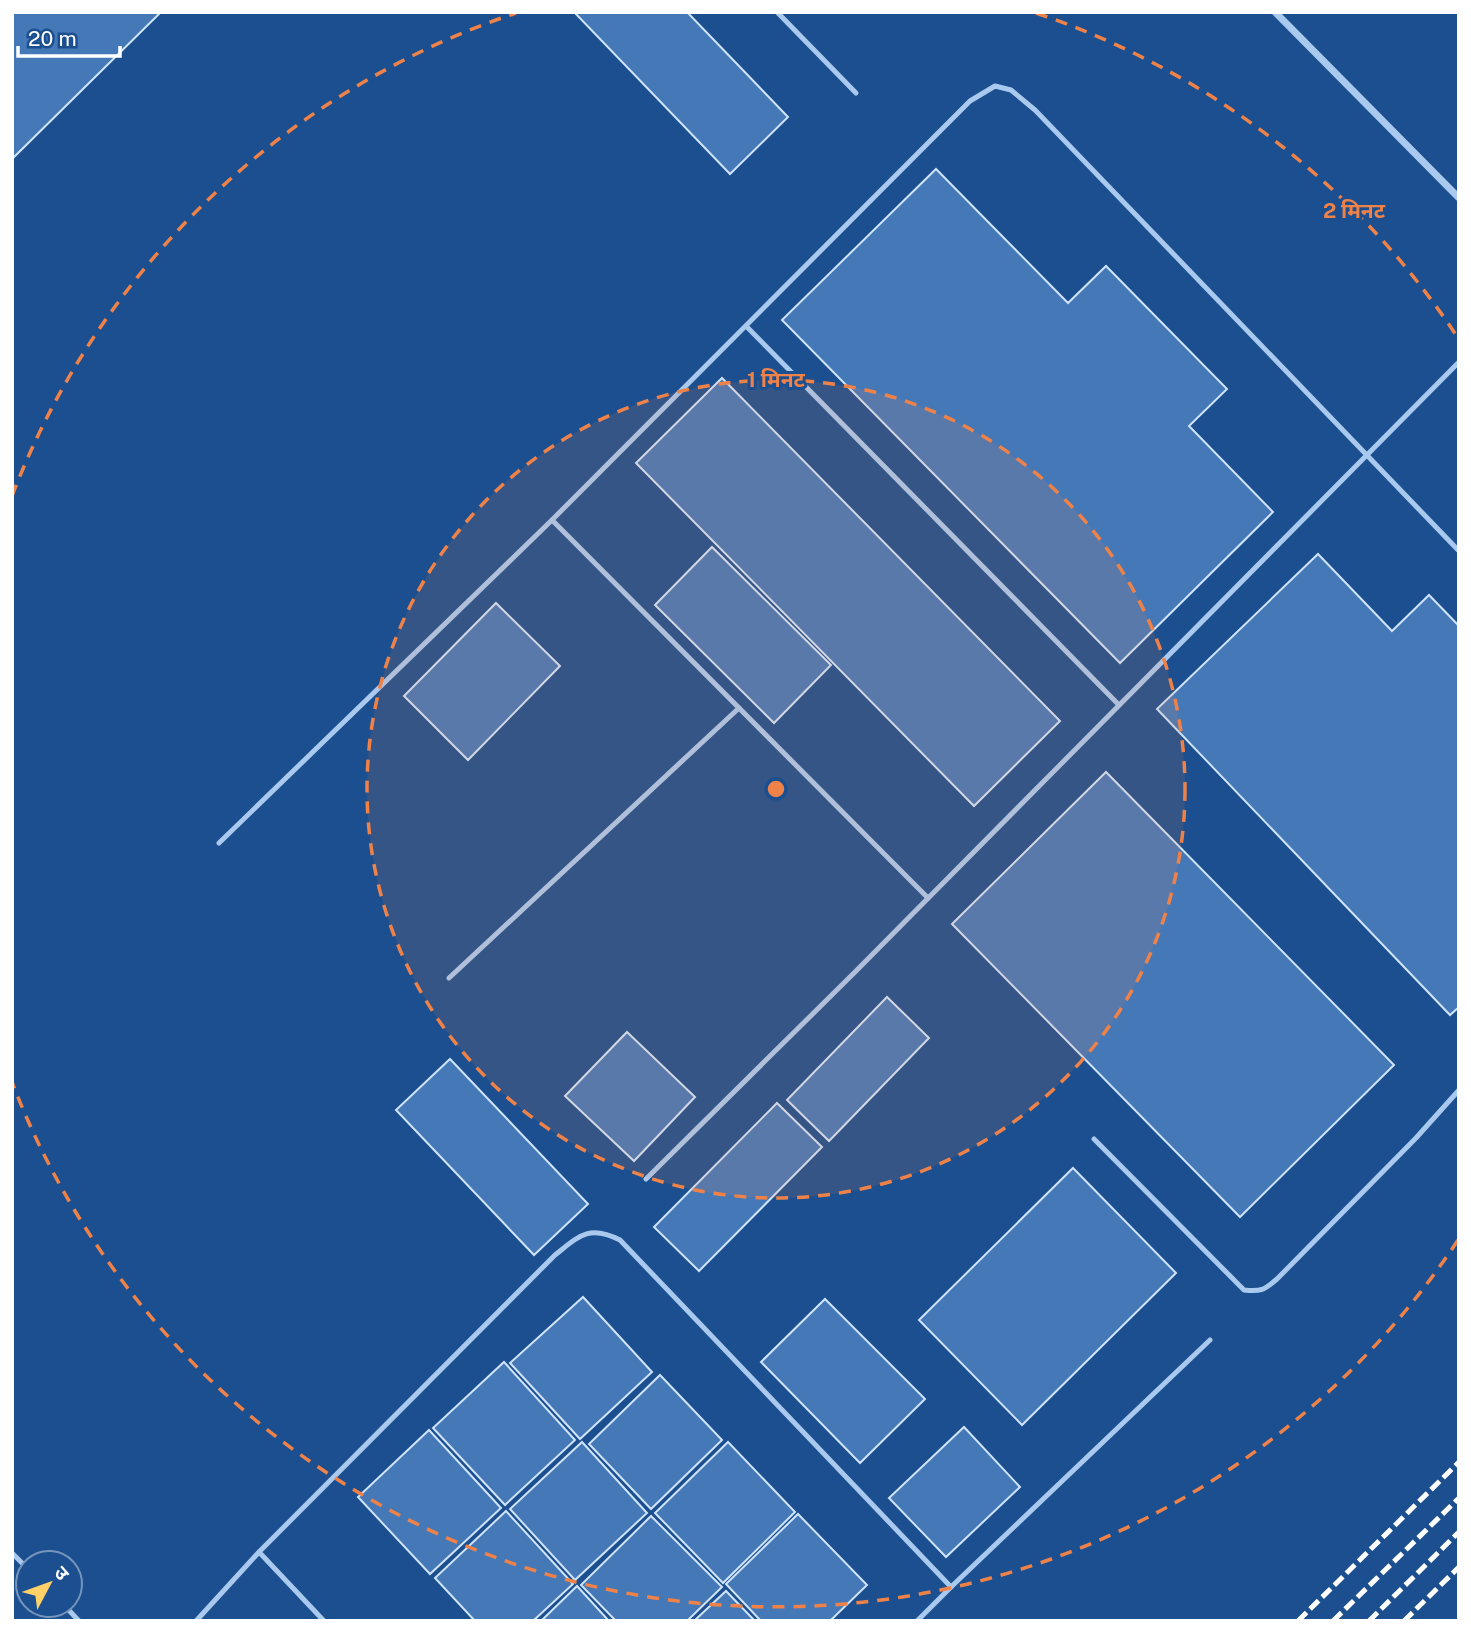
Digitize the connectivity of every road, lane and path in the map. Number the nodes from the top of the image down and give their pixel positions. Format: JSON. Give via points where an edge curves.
{"nodes":[{"id":1,"x":777,"y":12,"type":"edge"},
{"id":2,"x":1275,"y":12,"type":"edge"},
{"id":3,"x":856,"y":93,"type":"dead end"},
{"id":4,"x":1457,"y":193,"type":"edge"},
{"id":5,"x":746,"y":326,"type":"junction"},
{"id":6,"x":1459,"y":362,"type":"edge"},
{"id":7,"x":1366,"y":456,"type":"junction"},
{"id":8,"x":552,"y":520,"type":"junction"},
{"id":9,"x":1459,"y":551,"type":"edge"},
{"id":10,"x":1119,"y":705,"type":"junction"},
{"id":11,"x":739,"y":708,"type":"junction"},
{"id":12,"x":219,"y":843,"type":"dead end"},
{"id":13,"x":928,"y":898,"type":"junction"},
{"id":14,"x":449,"y":978,"type":"dead end"},
{"id":15,"x":1459,"y":1090,"type":"edge"},
{"id":16,"x":1094,"y":1139,"type":"dead end"},
{"id":17,"x":646,"y":1179,"type":"dead end"},
{"id":18,"x":1210,"y":1340,"type":"dead end"},
{"id":19,"x":259,"y":1552,"type":"junction"},
{"id":20,"x":951,"y":1587,"type":"junction"},
{"id":21,"x":196,"y":1621,"type":"edge"},
{"id":22,"x":324,"y":1621,"type":"edge"},
{"id":23,"x":917,"y":1621,"type":"edge"}],
"edges":[{"from":1,"to":3,"type":"lane"},
{"from":2,"to":4,"type":"street"},
{"from":5,"to":7,"type":"lane","via":[[970,101],[995,86],[1012,90],[1035,110]]},
{"from":5,"to":8,"type":"lane"},
{"from":5,"to":10,"type":"lane"},
{"from":6,"to":7,"type":"lane"},
{"from":7,"to":9,"type":"lane"},
{"from":7,"to":10,"type":"lane"},
{"from":8,"to":11,"type":"lane"},
{"from":8,"to":12,"type":"lane"},
{"from":10,"to":13,"type":"lane"},
{"from":11,"to":13,"type":"lane"},
{"from":11,"to":14,"type":"lane"},
{"from":13,"to":17,"type":"lane"},
{"from":15,"to":16,"type":"lane","via":[[1277,1279],[1256,1292],[1244,1290]]},
{"from":18,"to":20,"type":"lane"},
{"from":19,"to":20,"type":"lane","via":[[555,1255],[578,1237],[596,1231],[620,1240]]},
{"from":19,"to":21,"type":"lane"},
{"from":19,"to":22,"type":"lane"},
{"from":20,"to":23,"type":"lane"}]}
